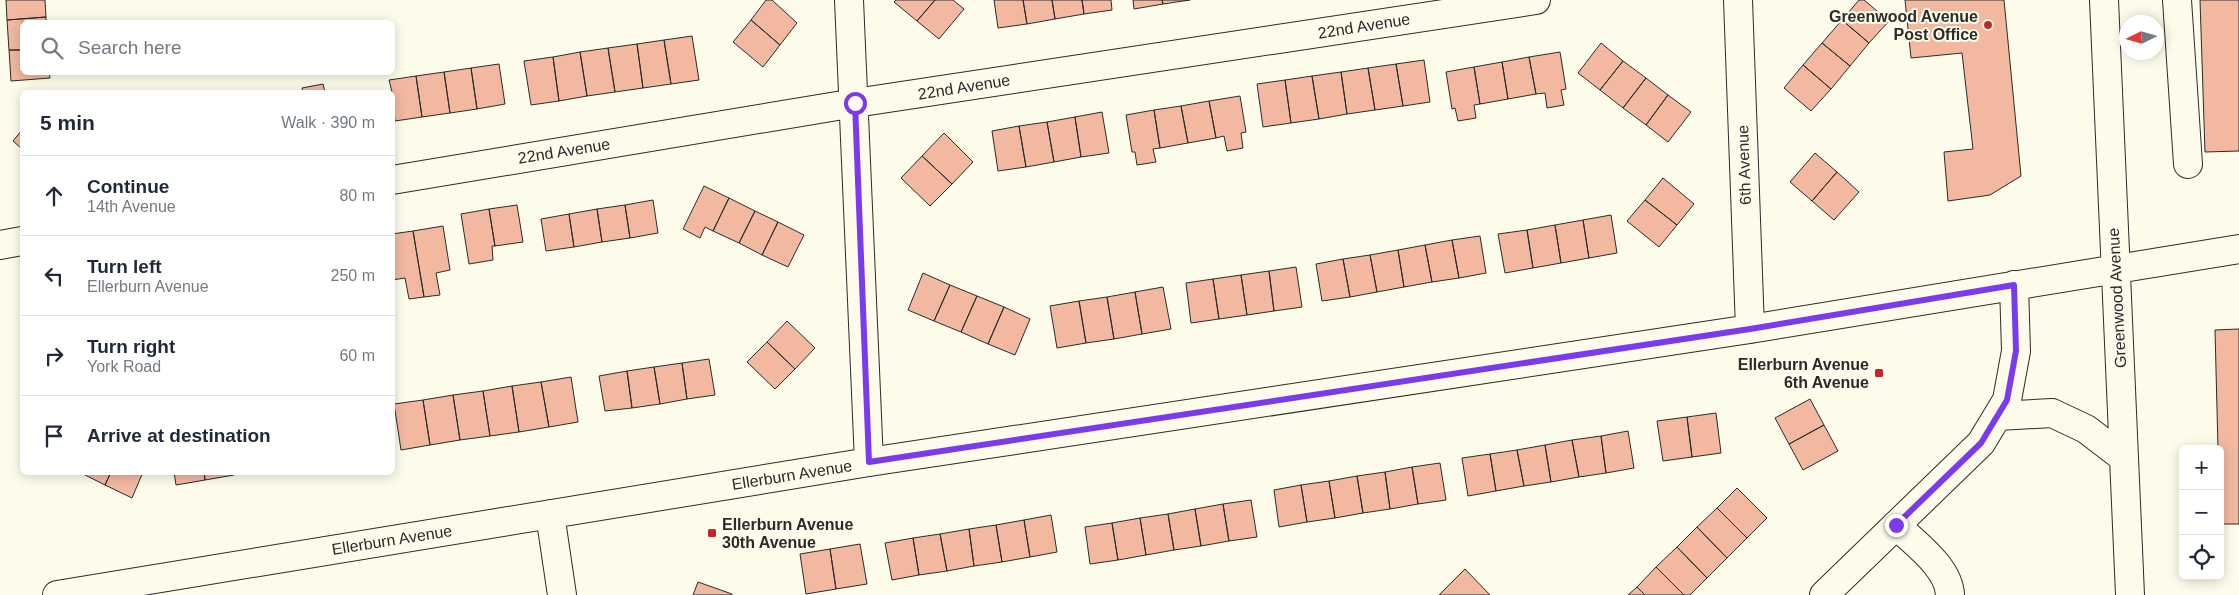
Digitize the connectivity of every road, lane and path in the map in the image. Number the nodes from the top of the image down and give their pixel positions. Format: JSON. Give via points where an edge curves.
{"nodes":[{"id":1,"x":850,"y":0,"type":"edge"},
{"id":2,"x":1536,"y":0,"type":"edge"},
{"id":3,"x":1738,"y":0,"type":"edge"},
{"id":4,"x":2104,"y":0,"type":"edge"},
{"id":5,"x":2177,"y":0,"type":"edge"},
{"id":6,"x":855,"y":103,"type":"junction"},
{"id":7,"x":2188,"y":164,"type":"dead end"},
{"id":8,"x":395,"y":180,"type":"edge"},
{"id":9,"x":20,"y":241,"type":"edge"},
{"id":10,"x":0,"y":245,"type":"edge"},
{"id":11,"x":2239,"y":249,"type":"edge"},
{"id":12,"x":2115,"y":269,"type":"junction"},
{"id":13,"x":2014,"y":285,"type":"junction"},
{"id":14,"x":1750,"y":329,"type":"junction"},
{"id":15,"x":1998,"y":416,"type":"junction"},
{"id":16,"x":2124,"y":458,"type":"junction"},
{"id":17,"x":869,"y":462,"type":"junction"},
{"id":18,"x":550,"y":514,"type":"junction"},
{"id":19,"x":1896,"y":525,"type":"junction"},
{"id":20,"x":162,"y":587,"type":"edge"},
{"id":21,"x":57,"y":595,"type":"edge"},
{"id":22,"x":562,"y":595,"type":"edge"},
{"id":23,"x":1824,"y":595,"type":"edge"},
{"id":24,"x":1950,"y":595,"type":"edge"},
{"id":25,"x":2130,"y":595,"type":"edge"}],
"edges":[{"from":1,"to":6,"type":"street"},
{"from":2,"to":6,"type":"street","name":"22nd Avenue"},
{"from":3,"to":14,"type":"street","name":"6th Avenue"},
{"from":4,"to":12,"type":"street","name":"Greenwood Avenue"},
{"from":5,"to":7,"type":"street"},
{"from":6,"to":8,"type":"street","name":"22nd Avenue"},
{"from":6,"to":17,"type":"street"},
{"from":9,"to":10,"type":"street"},
{"from":11,"to":12,"type":"street","name":"Ellerburn Avenue"},
{"from":12,"to":13,"type":"street","name":"Ellerburn Avenue"},
{"from":12,"to":16,"type":"street","name":"Greenwood Avenue"},
{"from":13,"to":14,"type":"street","name":"Ellerburn Avenue"},
{"from":13,"to":15,"type":"street","via":[[2016,351],[2007,400]]},
{"from":14,"to":17,"type":"street","name":"Ellerburn Avenue"},
{"from":15,"to":16,"type":"street","via":[[2052,414],[2086,429]]},
{"from":15,"to":19,"type":"street","via":[[1981,443]]},
{"from":16,"to":25,"type":"street","name":"Greenwood Avenue"},
{"from":17,"to":18,"type":"street","name":"Ellerburn Avenue"},
{"from":18,"to":20,"type":"street","name":"Ellerburn Avenue"},
{"from":18,"to":22,"type":"street"},
{"from":19,"to":23,"type":"street"},
{"from":19,"to":24,"type":"street","via":[[1940,569]]},
{"from":20,"to":21,"type":"street","name":"Ellerburn Avenue"}]}
